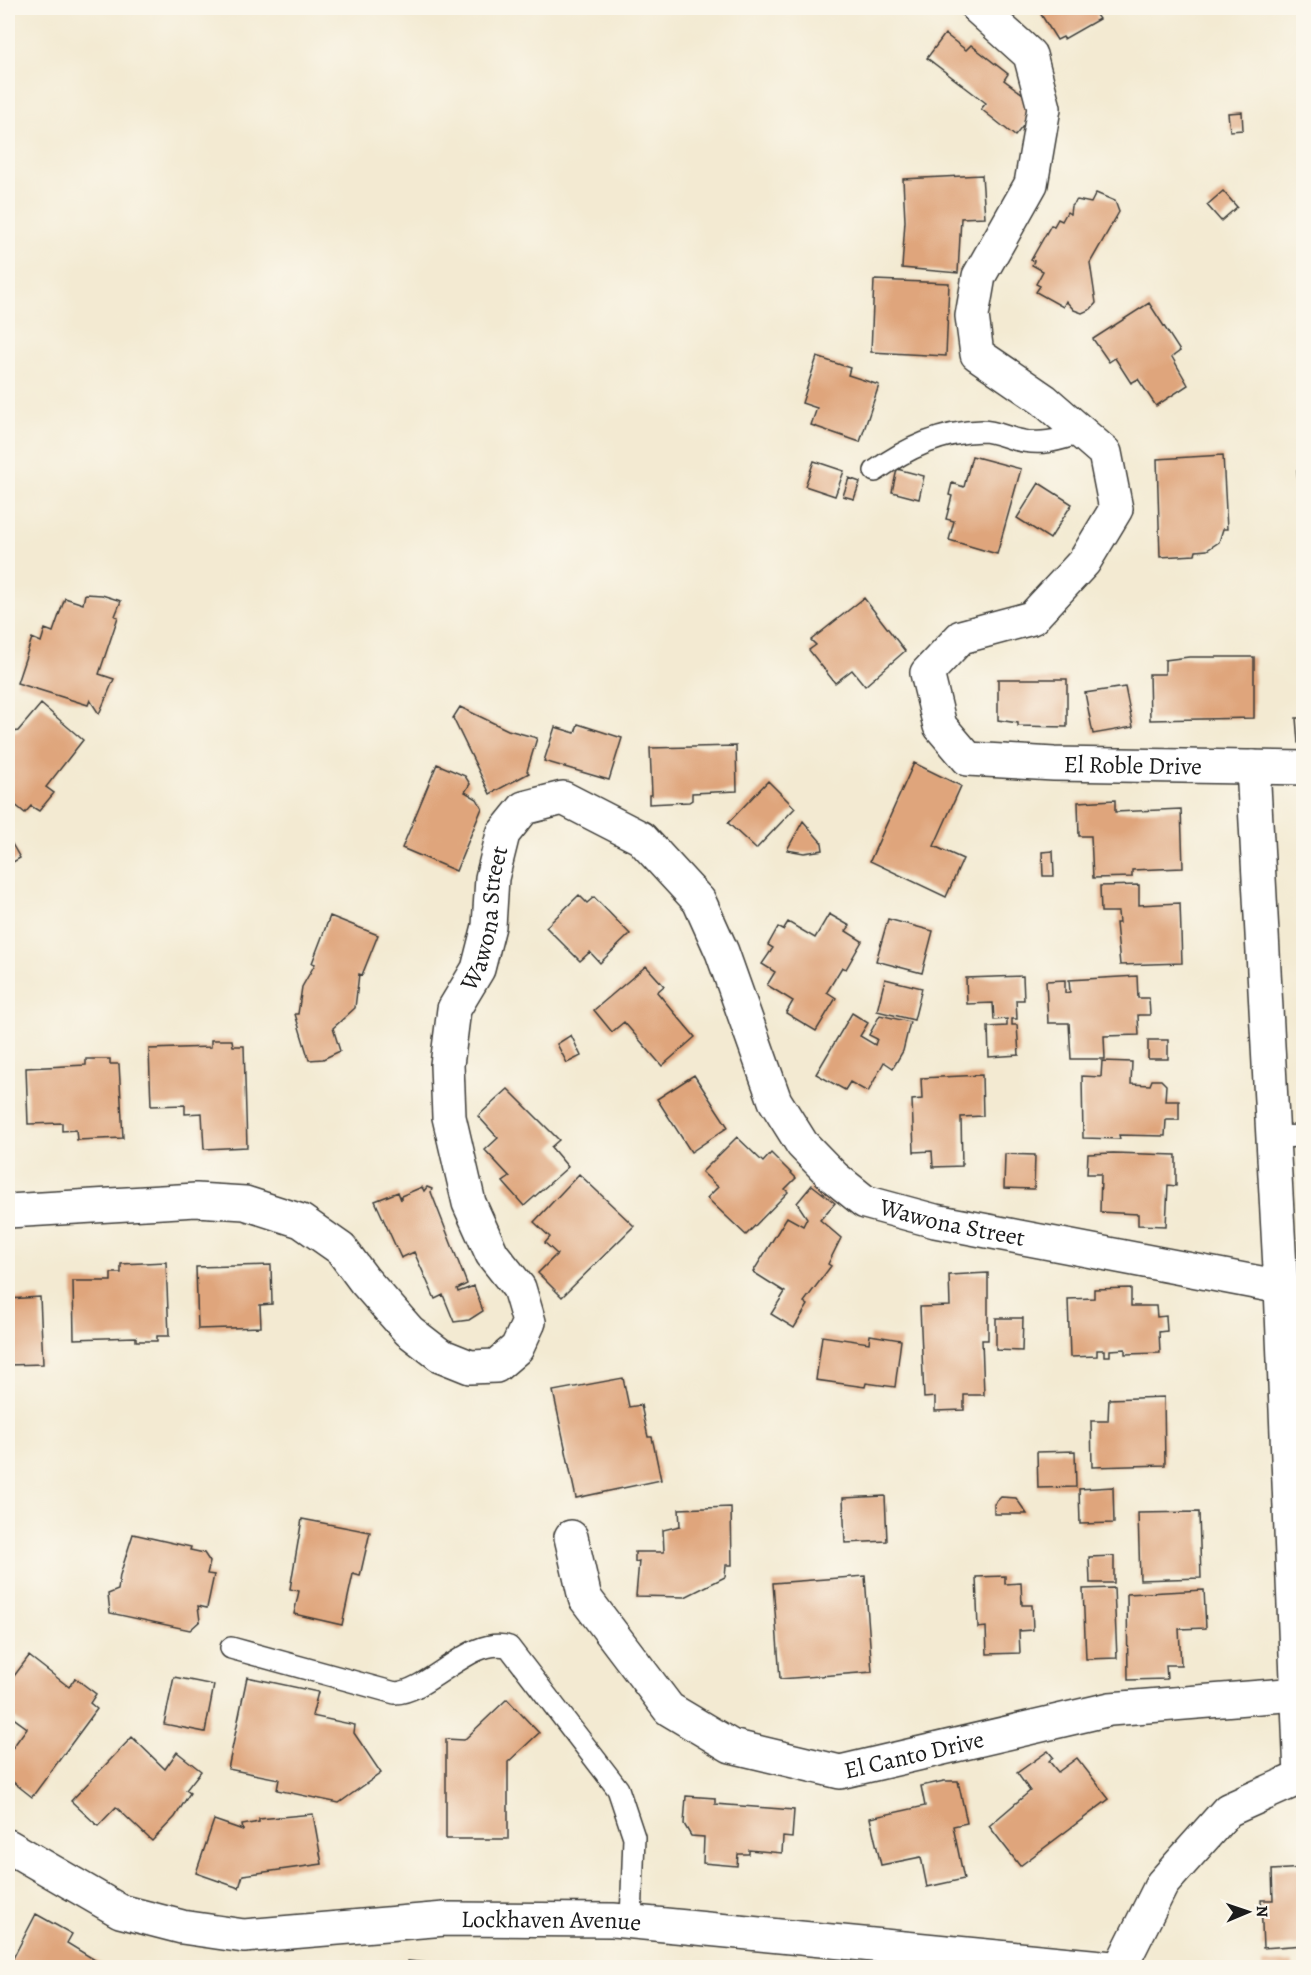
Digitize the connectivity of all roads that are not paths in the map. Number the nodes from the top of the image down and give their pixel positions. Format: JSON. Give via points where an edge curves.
{"nodes":[{"id":1,"x":978,"y":8,"type":"edge"},
{"id":2,"x":1082,"y":432,"type":"junction"},
{"id":3,"x":874,"y":471,"type":"dead end"},
{"id":4,"x":1253,"y":767,"type":"junction"},
{"id":5,"x":1304,"y":768,"type":"edge"},
{"id":6,"x":1288,"y":1137,"type":"edge"},
{"id":7,"x":8,"y":1211,"type":"edge"},
{"id":8,"x":1281,"y":1287,"type":"junction"},
{"id":9,"x":571,"y":1537,"type":"dead end"},
{"id":10,"x":231,"y":1648,"type":"dead end"},
{"id":11,"x":1298,"y":1694,"type":"junction"},
{"id":12,"x":1302,"y":1776,"type":"edge"},
{"id":13,"x":8,"y":1846,"type":"edge"},
{"id":14,"x":632,"y":1921,"type":"junction"},
{"id":15,"x":1112,"y":1968,"type":"edge"},
{"id":16,"x":1120,"y":1968,"type":"edge"}],
"edges":[{"from":1,"to":2,"type":"street","name":"El Roble Drive","via":[[1030,55],[1044,108],[1031,184],[979,276],[972,316],[977,354],[1044,400]]},
{"from":2,"to":3,"type":"lane","via":[[1052,443],[1027,443],[984,431],[938,438],[903,450]]},
{"from":2,"to":4,"type":"street","name":"El Roble Drive","via":[[1105,453],[1116,509],[1084,562],[1032,618],[961,637],[927,673],[940,726],[968,759]]},
{"from":4,"to":5,"type":"street"},
{"from":4,"to":6,"type":"street"},
{"from":6,"to":8,"type":"street"},
{"from":7,"to":8,"type":"street","name":"Wawona Street","via":[[196,1200],[245,1203],[301,1221],[342,1249],[409,1331],[440,1355],[470,1367],[496,1366],[517,1348],[529,1322],[519,1288],[492,1254],[469,1203],[449,1117],[447,1065],[454,1009],[478,969],[489,926],[492,878],[503,834],[524,808],[562,798],[642,838],[699,901],[722,952],[776,1101],[802,1144],[865,1202],[935,1221]]},
{"from":8,"to":11,"type":"street"},
{"from":9,"to":11,"type":"street","name":"El Canto Drive","via":[[585,1598],[669,1709],[731,1746],[840,1772],[1110,1709]]},
{"from":10,"to":14,"type":"lane","via":[[394,1693],[406,1692],[460,1658],[499,1643],[509,1647],[618,1789],[634,1837]]},
{"from":11,"to":12,"type":"street"},
{"from":12,"to":16,"type":"street","via":[[1228,1810],[1162,1884]]},
{"from":13,"to":14,"type":"street","name":"Lockhaven Avenue","via":[[120,1911],[182,1927],[244,1936],[445,1919]]},
{"from":14,"to":15,"type":"street","name":"Lockhaven Avenue"}]}
